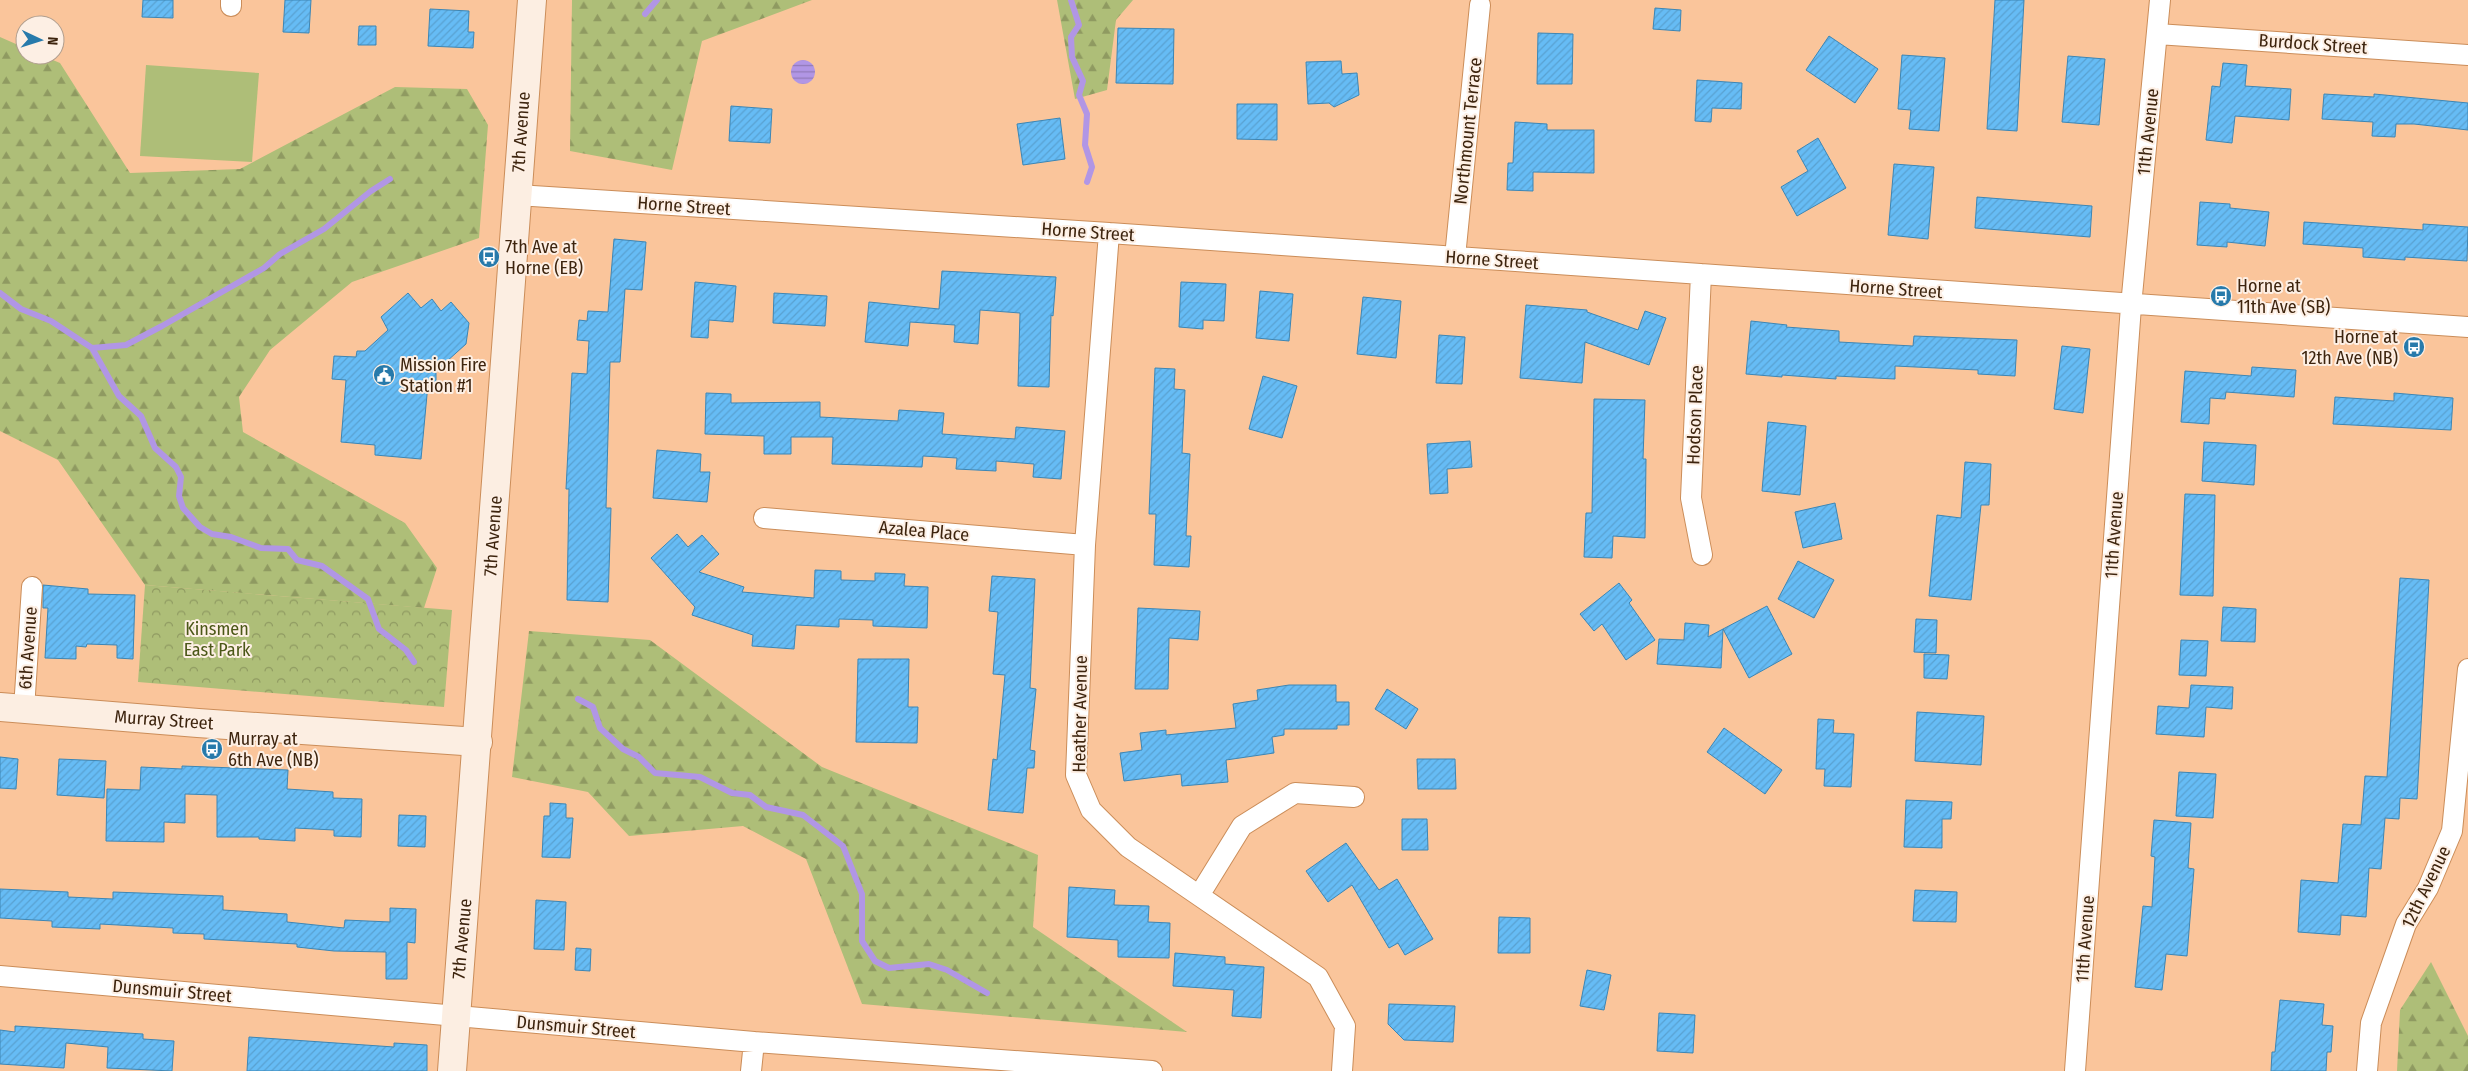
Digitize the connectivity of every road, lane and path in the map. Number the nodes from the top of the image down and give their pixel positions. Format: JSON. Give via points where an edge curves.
{"nodes":[{"id":1,"x":532,"y":0,"type":"edge"},
{"id":2,"x":2160,"y":0,"type":"edge"},
{"id":3,"x":1480,"y":5,"type":"dead end"},
{"id":4,"x":2157,"y":34,"type":"junction"},
{"id":5,"x":2468,"y":55,"type":"edge"},
{"id":6,"x":517,"y":195,"type":"junction"},
{"id":7,"x":1109,"y":233,"type":"junction"},
{"id":8,"x":1455,"y":257,"type":"junction"},
{"id":9,"x":1701,"y":274,"type":"junction"},
{"id":10,"x":2131,"y":306,"type":"junction"},
{"id":11,"x":2468,"y":327,"type":"edge"},
{"id":12,"x":764,"y":518,"type":"dead end"},
{"id":13,"x":1085,"y":545,"type":"junction"},
{"id":14,"x":1702,"y":555,"type":"dead end"},
{"id":15,"x":32,"y":587,"type":"dead end"},
{"id":16,"x":2468,"y":668,"type":"edge"},
{"id":17,"x":12,"y":708,"type":"edge"},
{"id":18,"x":478,"y":742,"type":"junction"},
{"id":19,"x":1354,"y":797,"type":"dead end"},
{"id":20,"x":1200,"y":894,"type":"junction"},
{"id":21,"x":0,"y":976,"type":"edge"},
{"id":22,"x":456,"y":1017,"type":"junction"},
{"id":23,"x":754,"y":1042,"type":"junction"},
{"id":24,"x":1045,"y":1067,"type":"edge"},
{"id":25,"x":452,"y":1071,"type":"edge"},
{"id":26,"x":751,"y":1071,"type":"edge"},
{"id":27,"x":1152,"y":1071,"type":"edge"},
{"id":28,"x":1342,"y":1071,"type":"edge"},
{"id":29,"x":2075,"y":1071,"type":"edge"},
{"id":30,"x":2367,"y":1071,"type":"edge"}],
"edges":[{"from":1,"to":6,"type":"street","name":"7th Avenue"},
{"from":2,"to":4,"type":"street","name":"11th Avenue"},
{"from":3,"to":8,"type":"street","name":"Northmount Terrace"},
{"from":4,"to":5,"type":"street","name":"Burdock Street"},
{"from":4,"to":10,"type":"street","name":"11th Avenue"},
{"from":6,"to":7,"type":"street","name":"Horne Street"},
{"from":6,"to":18,"type":"street","name":"7th Avenue"},
{"from":7,"to":8,"type":"street","name":"Horne Street"},
{"from":7,"to":13,"type":"street","name":"Heather Avenue"},
{"from":8,"to":9,"type":"street","name":"Horne Street"},
{"from":9,"to":10,"type":"street","name":"Horne Street"},
{"from":9,"to":14,"type":"street","name":"Hodson Place","via":[[1691,498]]},
{"from":10,"to":11,"type":"street","name":"Horne Street"},
{"from":10,"to":29,"type":"street","name":"11th Avenue"},
{"from":12,"to":13,"type":"street","name":"Azalea Place"},
{"from":13,"to":20,"type":"street","name":"Heather Avenue","via":[[1076,775],[1091,810],[1128,847]]},
{"from":15,"to":17,"type":"street","name":"6th Avenue"},
{"from":16,"to":30,"type":"street","name":"12th Avenue","via":[[2452,832],[2428,888],[2406,924],[2371,1023]]},
{"from":17,"to":18,"type":"street","name":"Murray Street"},
{"from":18,"to":22,"type":"street","name":"7th Avenue"},
{"from":19,"to":20,"type":"street","via":[[1295,793],[1242,826]]},
{"from":20,"to":28,"type":"street","name":"Heather Avenue","via":[[1318,977],[1345,1026]]},
{"from":21,"to":22,"type":"street","name":"Dunsmuir Street"},
{"from":22,"to":23,"type":"street","name":"Dunsmuir Street"},
{"from":22,"to":25,"type":"street","name":"7th Avenue"},
{"from":23,"to":24,"type":"street","name":"Dunsmuir Street"},
{"from":23,"to":26,"type":"street"},
{"from":24,"to":27,"type":"street","name":"Dunsmuir Street"}]}
